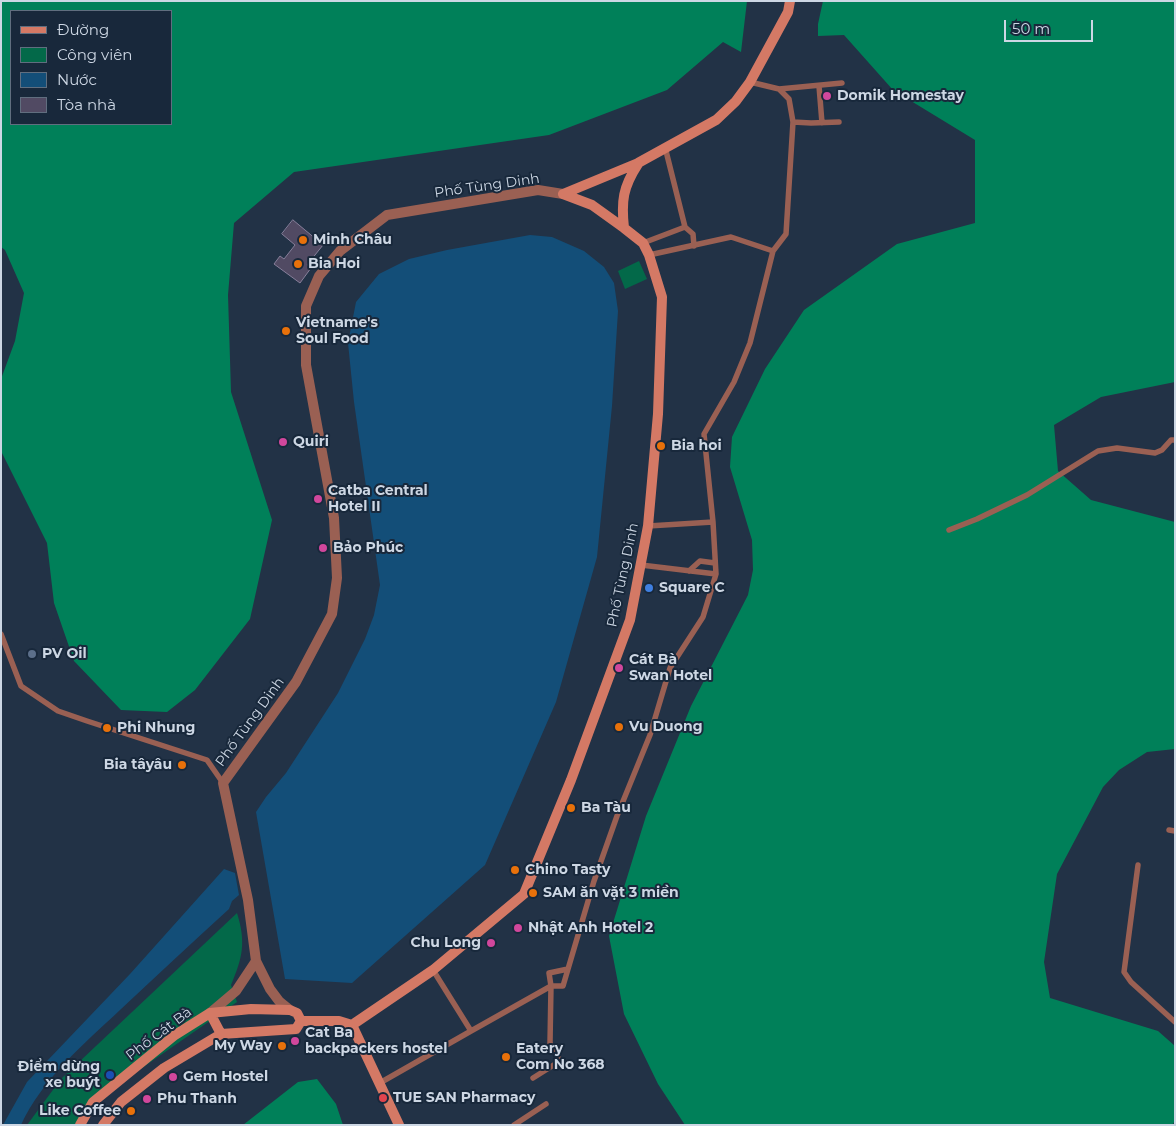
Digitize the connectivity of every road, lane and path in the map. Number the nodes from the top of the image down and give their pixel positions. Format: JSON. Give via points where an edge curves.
{"nodes":[{"id":1,"x":790,"y":1,"type":"edge"},
{"id":2,"x":750,"y":82,"type":"junction"},
{"id":3,"x":842,"y":83,"type":"dead end"},
{"id":4,"x":819,"y":86,"type":"junction"},
{"id":5,"x":779,"y":89,"type":"junction"},
{"id":6,"x":792,"y":122,"type":"junction"},
{"id":7,"x":839,"y":122,"type":"dead end"},
{"id":8,"x":822,"y":123,"type":"junction"},
{"id":9,"x":665,"y":147,"type":"junction"},
{"id":10,"x":638,"y":163,"type":"junction"},
{"id":11,"x":563,"y":194,"type":"junction"},
{"id":12,"x":684,"y":227,"type":"junction"},
{"id":13,"x":624,"y":228,"type":"junction"},
{"id":14,"x":643,"y":243,"type":"junction"},
{"id":15,"x":694,"y":246,"type":"junction"},
{"id":16,"x":773,"y":251,"type":"junction"},
{"id":17,"x":650,"y":255,"type":"junction"},
{"id":18,"x":1175,"y":440,"type":"edge"},
{"id":19,"x":713,"y":522,"type":"junction"},
{"id":20,"x":648,"y":526,"type":"junction"},
{"id":21,"x":949,"y":530,"type":"dead end"},
{"id":22,"x":715,"y":563,"type":"junction"},
{"id":23,"x":641,"y":566,"type":"junction"},
{"id":24,"x":689,"y":571,"type":"junction"},
{"id":25,"x":716,"y":574,"type":"junction"},
{"id":26,"x":1,"y":634,"type":"edge"},
{"id":27,"x":223,"y":783,"type":"junction"},
{"id":28,"x":1138,"y":865,"type":"dead end"},
{"id":29,"x":256,"y":960,"type":"junction"},
{"id":30,"x":568,"y":969,"type":"junction"},
{"id":31,"x":433,"y":970,"type":"junction"},
{"id":32,"x":551,"y":986,"type":"junction"},
{"id":33,"x":290,"y":1010,"type":"junction"},
{"id":34,"x":210,"y":1014,"type":"junction"},
{"id":35,"x":301,"y":1021,"type":"junction"},
{"id":36,"x":1175,"y":1022,"type":"edge"},
{"id":37,"x":352,"y":1025,"type":"junction"},
{"id":38,"x":471,"y":1031,"type":"junction"},
{"id":39,"x":221,"y":1034,"type":"junction"},
{"id":40,"x":532,"y":1078,"type":"dead end"},
{"id":41,"x":378,"y":1084,"type":"junction"},
{"id":42,"x":546,"y":1104,"type":"dead end"},
{"id":43,"x":80,"y":1125,"type":"edge"},
{"id":44,"x":103,"y":1125,"type":"edge"},
{"id":45,"x":399,"y":1125,"type":"edge"},
{"id":46,"x":514,"y":1125,"type":"edge"}],
"edges":[{"from":1,"to":2,"type":"main road","via":[[788,12]]},
{"from":2,"to":5,"type":"lane"},
{"from":2,"to":9,"type":"main road","via":[[716,120]]},
{"from":3,"to":4,"type":"lane"},
{"from":4,"to":5,"type":"lane"},
{"from":4,"to":8,"type":"lane"},
{"from":5,"to":6,"type":"lane","via":[[789,99]]},
{"from":6,"to":8,"type":"lane"},
{"from":6,"to":16,"type":"lane","via":[[786,234]]},
{"from":7,"to":8,"type":"lane"},
{"from":9,"to":10,"type":"main road"},
{"from":9,"to":12,"type":"lane"},
{"from":10,"to":11,"type":"main road"},
{"from":10,"to":13,"type":"main road","via":[[624,191]]},
{"from":11,"to":13,"type":"main road","name":"Phố Tùng Dinh","via":[[592,205]]},
{"from":11,"to":27,"type":"street","name":"Phố Tùng Dinh","via":[[538,190],[387,215],[340,251],[319,276],[306,306],[306,365],[334,518],[337,578],[332,614],[296,682]]},
{"from":12,"to":14,"type":"lane"},
{"from":12,"to":15,"type":"lane","via":[[692,234]]},
{"from":13,"to":14,"type":"main road","name":"Phố Tùng Dinh"},
{"from":14,"to":17,"type":"main road","name":"Phố Tùng Dinh"},
{"from":15,"to":16,"type":"lane","via":[[731,237]]},
{"from":15,"to":17,"type":"lane"},
{"from":16,"to":19,"type":"lane","via":[[750,343],[734,382],[704,434]]},
{"from":17,"to":20,"type":"main road","name":"Phố Tùng Dinh","via":[[662,297],[658,414]]},
{"from":18,"to":21,"type":"lane","via":[[1155,452],[1117,448],[1098,451],[1027,495]]},
{"from":19,"to":20,"type":"lane"},
{"from":19,"to":22,"type":"lane"},
{"from":20,"to":23,"type":"main road","name":"Phố Tùng Dinh"},
{"from":22,"to":24,"type":"lane","via":[[700,561]]},
{"from":22,"to":25,"type":"lane"},
{"from":23,"to":24,"type":"lane"},
{"from":23,"to":31,"type":"main road","name":"Phố Tùng Dinh","via":[[630,620],[571,780],[524,894]]},
{"from":24,"to":25,"type":"lane"},
{"from":25,"to":30,"type":"lane","via":[[703,617],[670,668],[650,735],[597,872]]},
{"from":26,"to":27,"type":"lane","via":[[22,686],[58,711],[207,760]]},
{"from":27,"to":29,"type":"street","name":"Phố Tùng Dinh","via":[[248,900]]},
{"from":28,"to":36,"type":"lane","via":[[1124,972]]},
{"from":29,"to":33,"type":"street","name":"Phố Tùng Dinh","via":[[270,989]]},
{"from":29,"to":34,"type":"street","via":[[236,990]]},
{"from":30,"to":32,"type":"lane","via":[[562,986]]},
{"from":30,"to":32,"type":"lane","via":[[549,973]]},
{"from":31,"to":37,"type":"main road","name":"Phố Tùng Dinh"},
{"from":31,"to":38,"type":"lane"},
{"from":32,"to":38,"type":"lane"},
{"from":32,"to":40,"type":"lane","via":[[550,1043],[560,1061]]},
{"from":33,"to":34,"type":"main road","name":"Phố Cát Bà","via":[[252,1009]]},
{"from":33,"to":35,"type":"main road","via":[[297,1013]]},
{"from":34,"to":39,"type":"main road"},
{"from":34,"to":43,"type":"main road","name":"Phố Cát Bà","via":[[175,1035],[93,1102]]},
{"from":35,"to":37,"type":"main road","via":[[339,1021]]},
{"from":35,"to":39,"type":"main road","via":[[296,1029],[290,1030]]},
{"from":37,"to":41,"type":"main road"},
{"from":38,"to":41,"type":"lane"},
{"from":39,"to":44,"type":"main road","via":[[164,1068],[121,1102]]},
{"from":41,"to":45,"type":"main road"},
{"from":42,"to":46,"type":"lane"}]}
